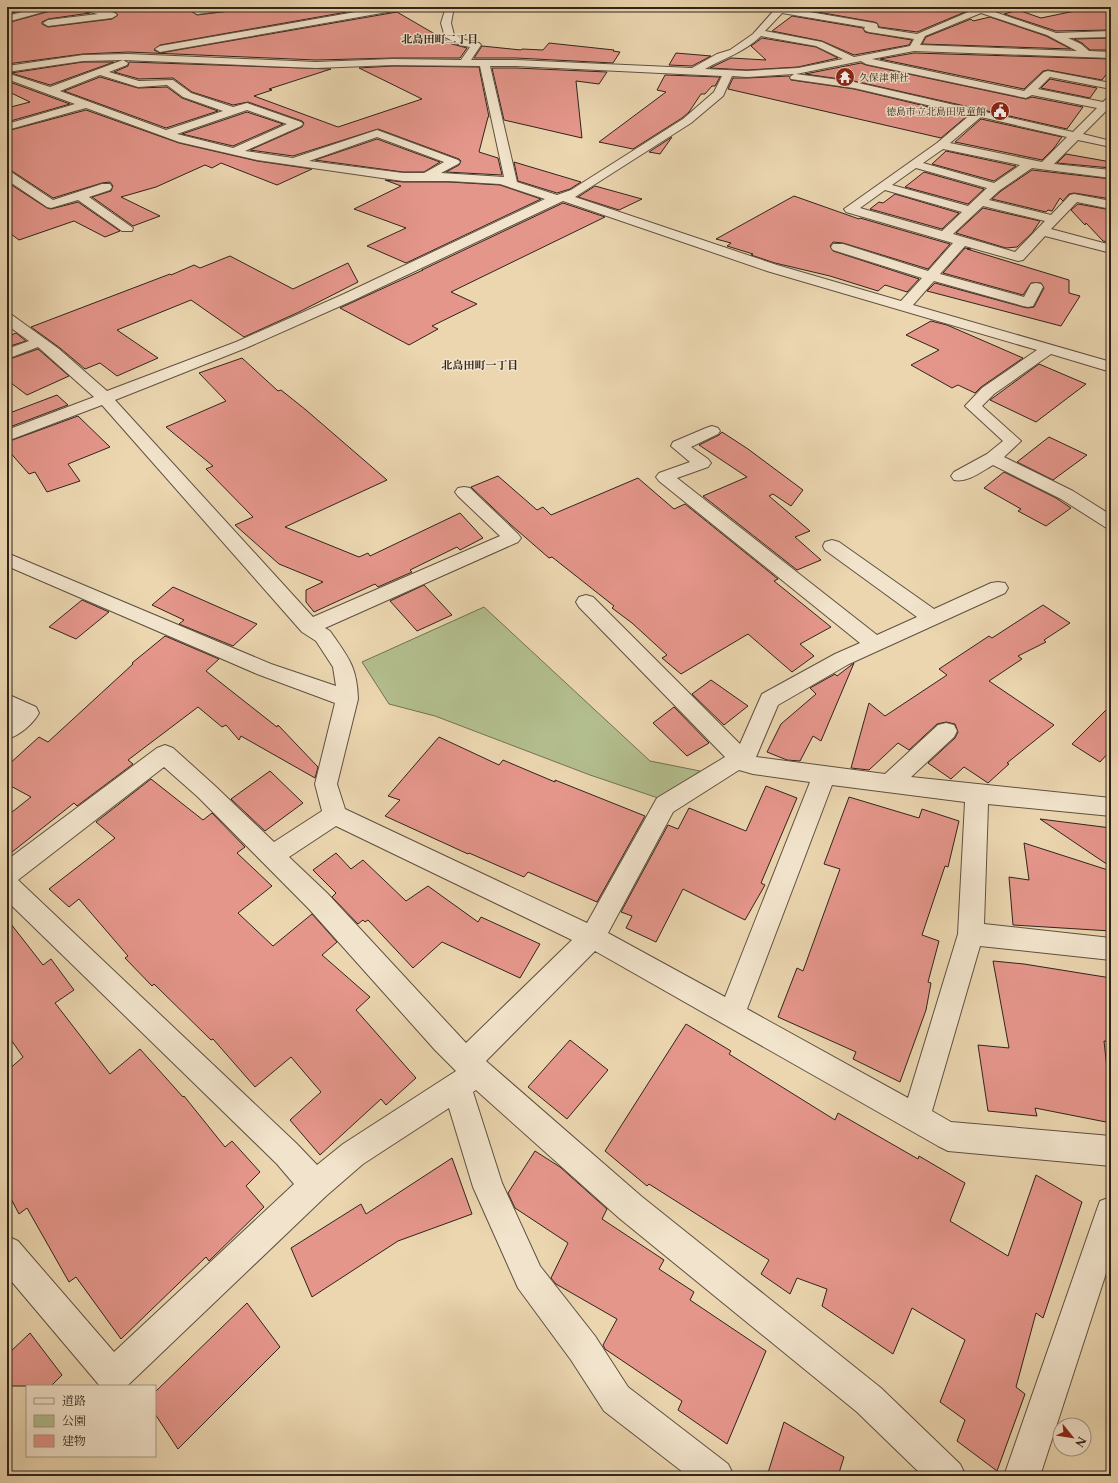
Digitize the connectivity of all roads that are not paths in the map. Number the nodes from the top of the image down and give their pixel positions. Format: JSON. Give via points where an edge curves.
{"nodes":[{"id":1,"x":52,"y":7,"type":"edge"},
{"id":2,"x":80,"y":7,"type":"edge"},
{"id":3,"x":226,"y":7,"type":"edge"},
{"id":4,"x":399,"y":7,"type":"edge"},
{"id":5,"x":450,"y":7,"type":"edge"},
{"id":6,"x":998,"y":7,"type":"edge"},
{"id":7,"x":781,"y":8,"type":"edge"},
{"id":8,"x":976,"y":9,"type":"edge"},
{"id":9,"x":197,"y":11,"type":"dead end"},
{"id":10,"x":7,"y":19,"type":"edge"},
{"id":11,"x":48,"y":23,"type":"dead end"},
{"id":12,"x":758,"y":34,"type":"junction"},
{"id":13,"x":1111,"y":34,"type":"edge"},
{"id":14,"x":1054,"y":35,"type":"junction"},
{"id":15,"x":920,"y":37,"type":"junction"},
{"id":16,"x":914,"y":48,"type":"junction"},
{"id":17,"x":1086,"y":54,"type":"junction"},
{"id":18,"x":1111,"y":54,"type":"edge"},
{"id":19,"x":118,"y":57,"type":"junction"},
{"id":20,"x":138,"y":57,"type":"junction"},
{"id":21,"x":854,"y":60,"type":"junction"},
{"id":22,"x":464,"y":62,"type":"junction"},
{"id":23,"x":484,"y":62,"type":"junction"},
{"id":24,"x":7,"y":69,"type":"edge"},
{"id":25,"x":100,"y":72,"type":"junction"},
{"id":26,"x":694,"y":72,"type":"junction"},
{"id":27,"x":774,"y":73,"type":"junction"},
{"id":28,"x":728,"y":74,"type":"junction"},
{"id":29,"x":7,"y":76,"type":"edge"},
{"id":30,"x":1111,"y":86,"type":"edge"},
{"id":31,"x":50,"y":91,"type":"junction"},
{"id":32,"x":1028,"y":93,"type":"junction"},
{"id":33,"x":1108,"y":103,"type":"edge"},
{"id":34,"x":86,"y":104,"type":"junction"},
{"id":35,"x":233,"y":111,"type":"junction"},
{"id":36,"x":978,"y":114,"type":"junction"},
{"id":37,"x":1000,"y":120,"type":"junction"},
{"id":38,"x":1018,"y":124,"type":"junction"},
{"id":39,"x":7,"y":127,"type":"edge"},
{"id":40,"x":165,"y":134,"type":"junction"},
{"id":41,"x":1007,"y":134,"type":"dead end"},
{"id":42,"x":1076,"y":137,"type":"junction"},
{"id":43,"x":1111,"y":144,"type":"edge"},
{"id":44,"x":941,"y":145,"type":"junction"},
{"id":45,"x":233,"y":152,"type":"junction"},
{"id":46,"x":293,"y":163,"type":"junction"},
{"id":47,"x":914,"y":164,"type":"junction"},
{"id":48,"x":1030,"y":164,"type":"junction"},
{"id":49,"x":1045,"y":166,"type":"junction"},
{"id":50,"x":1110,"y":173,"type":"edge"},
{"id":51,"x":7,"y":175,"type":"edge"},
{"id":52,"x":425,"y":177,"type":"junction"},
{"id":53,"x":512,"y":184,"type":"junction"},
{"id":54,"x":1080,"y":185,"type":"junction"},
{"id":55,"x":883,"y":186,"type":"junction"},
{"id":56,"x":106,"y":187,"type":"dead end"},
{"id":57,"x":996,"y":187,"type":"junction"},
{"id":58,"x":80,"y":196,"type":"junction"},
{"id":59,"x":560,"y":198,"type":"junction"},
{"id":60,"x":981,"y":202,"type":"junction"},
{"id":61,"x":1111,"y":205,"type":"edge"},
{"id":62,"x":972,"y":211,"type":"junction"},
{"id":63,"x":1054,"y":219,"type":"junction"},
{"id":64,"x":127,"y":228,"type":"dead end"},
{"id":65,"x":1043,"y":231,"type":"junction"},
{"id":66,"x":944,"y":236,"type":"junction"},
{"id":67,"x":962,"y":241,"type":"junction"},
{"id":68,"x":838,"y":247,"type":"dead end"},
{"id":69,"x":1111,"y":249,"type":"edge"},
{"id":70,"x":931,"y":276,"type":"junction"},
{"id":71,"x":1036,"y":287,"type":"dead end"},
{"id":72,"x":1028,"y":303,"type":"junction"},
{"id":73,"x":903,"y":308,"type":"junction"},
{"id":74,"x":1043,"y":309,"type":"dead end"},
{"id":75,"x":7,"y":318,"type":"edge"},
{"id":76,"x":39,"y":342,"type":"junction"},
{"id":77,"x":1048,"y":349,"type":"junction"},
{"id":78,"x":7,"y":354,"type":"edge"},
{"id":79,"x":1111,"y":367,"type":"edge"},
{"id":80,"x":104,"y":397,"type":"junction"},
{"id":81,"x":712,"y":431,"type":"dead end"},
{"id":82,"x":7,"y":436,"type":"edge"},
{"id":83,"x":993,"y":458,"type":"junction"},
{"id":84,"x":960,"y":476,"type":"dead end"},
{"id":85,"x":464,"y":492,"type":"dead end"},
{"id":86,"x":1111,"y":523,"type":"edge"},
{"id":87,"x":832,"y":546,"type":"dead end"},
{"id":88,"x":7,"y":559,"type":"edge"},
{"id":89,"x":998,"y":588,"type":"dead end"},
{"id":90,"x":586,"y":602,"type":"dead end"},
{"id":91,"x":933,"y":618,"type":"junction"},
{"id":92,"x":309,"y":627,"type":"junction"},
{"id":93,"x":875,"y":644,"type":"junction"},
{"id":94,"x":346,"y":699,"type":"junction"},
{"id":95,"x":7,"y":702,"type":"edge"},
{"id":96,"x":7,"y":731,"type":"edge"},
{"id":97,"x":946,"y":731,"type":"dead end"},
{"id":98,"x":743,"y":761,"type":"junction"},
{"id":99,"x":824,"y":775,"type":"junction"},
{"id":100,"x":890,"y":784,"type":"junction"},
{"id":101,"x":978,"y":794,"type":"junction"},
{"id":102,"x":1111,"y":807,"type":"edge"},
{"id":103,"x":335,"y":815,"type":"junction"},
{"id":104,"x":271,"y":856,"type":"junction"},
{"id":105,"x":7,"y":874,"type":"edge"},
{"id":106,"x":7,"y":885,"type":"edge"},
{"id":107,"x":971,"y":934,"type":"junction"},
{"id":108,"x":592,"y":937,"type":"junction"},
{"id":109,"x":1111,"y":949,"type":"edge"},
{"id":110,"x":732,"y":1014,"type":"junction"},
{"id":111,"x":467,"y":1074,"type":"junction"},
{"id":112,"x":916,"y":1118,"type":"junction"},
{"id":113,"x":1111,"y":1151,"type":"edge"},
{"id":114,"x":314,"y":1185,"type":"junction"},
{"id":115,"x":1111,"y":1212,"type":"edge"},
{"id":116,"x":7,"y":1252,"type":"edge"},
{"id":117,"x":716,"y":1476,"type":"edge"},
{"id":118,"x":948,"y":1476,"type":"edge"},
{"id":119,"x":1022,"y":1476,"type":"edge"}],
"edges":[{"from":1,"to":10,"type":"street"},
{"from":2,"to":11,"type":"street","via":[[112,16],[100,20]]},
{"from":3,"to":9,"type":"street"},
{"from":4,"to":19,"type":"street"},
{"from":5,"to":22,"type":"street","via":[[446,23],[450,37],[476,45]]},
{"from":6,"to":8,"type":"street"},
{"from":7,"to":12,"type":"street"},
{"from":7,"to":15,"type":"street","via":[[874,26],[869,29]]},
{"from":8,"to":14,"type":"street"},
{"from":8,"to":15,"type":"street","via":[[921,34]]},
{"from":12,"to":21,"type":"street","via":[[819,44]]},
{"from":12,"to":26,"type":"street","via":[[733,52],[720,56]]},
{"from":13,"to":14,"type":"street"},
{"from":14,"to":17,"type":"street","via":[[1081,48]]},
{"from":15,"to":16,"type":"street"},
{"from":16,"to":17,"type":"street"},
{"from":16,"to":21,"type":"street"},
{"from":17,"to":18,"type":"street"},
{"from":19,"to":20,"type":"street"},
{"from":19,"to":24,"type":"street","via":[[83,58]]},
{"from":20,"to":22,"type":"street","via":[[316,65]]},
{"from":20,"to":25,"type":"street"},
{"from":21,"to":27,"type":"street"},
{"from":21,"to":32,"type":"street"},
{"from":22,"to":23,"type":"street"},
{"from":23,"to":26,"type":"street"},
{"from":23,"to":53,"type":"street"},
{"from":25,"to":31,"type":"street"},
{"from":25,"to":35,"type":"street","via":[[138,84],[169,82],[188,95]]},
{"from":26,"to":28,"type":"street"},
{"from":27,"to":28,"type":"street"},
{"from":27,"to":36,"type":"street","via":[[854,85]]},
{"from":28,"to":59,"type":"street","via":[[719,94],[687,121],[575,193]]},
{"from":29,"to":31,"type":"street"},
{"from":30,"to":32,"type":"street","via":[[1048,74]]},
{"from":31,"to":34,"type":"street"},
{"from":32,"to":33,"type":"street"},
{"from":32,"to":37,"type":"street"},
{"from":33,"to":42,"type":"street"},
{"from":34,"to":39,"type":"street"},
{"from":34,"to":40,"type":"street"},
{"from":35,"to":40,"type":"street"},
{"from":35,"to":45,"type":"street","via":[[247,106],[297,124]]},
{"from":36,"to":37,"type":"street"},
{"from":36,"to":44,"type":"street"},
{"from":37,"to":38,"type":"street"},
{"from":38,"to":41,"type":"street"},
{"from":38,"to":42,"type":"street"},
{"from":40,"to":45,"type":"street"},
{"from":42,"to":43,"type":"street"},
{"from":42,"to":49,"type":"street"},
{"from":44,"to":47,"type":"street"},
{"from":44,"to":48,"type":"street"},
{"from":45,"to":46,"type":"street"},
{"from":46,"to":52,"type":"street","via":[[403,177]]},
{"from":46,"to":52,"type":"street","via":[[377,133],[454,162]]},
{"from":47,"to":55,"type":"street"},
{"from":47,"to":57,"type":"street"},
{"from":48,"to":49,"type":"street"},
{"from":48,"to":57,"type":"street"},
{"from":49,"to":54,"type":"street"},
{"from":50,"to":54,"type":"street"},
{"from":51,"to":58,"type":"street","via":[[51,204]]},
{"from":52,"to":53,"type":"street","via":[[500,180]]},
{"from":53,"to":59,"type":"street"},
{"from":54,"to":61,"type":"street"},
{"from":54,"to":63,"type":"street"},
{"from":55,"to":62,"type":"street"},
{"from":55,"to":66,"type":"street","via":[[850,209]]},
{"from":56,"to":58,"type":"street"},
{"from":57,"to":60,"type":"street"},
{"from":58,"to":64,"type":"street"},
{"from":59,"to":73,"type":"street"},
{"from":59,"to":80,"type":"street","via":[[350,297],[241,345]]},
{"from":60,"to":62,"type":"street"},
{"from":60,"to":63,"type":"street"},
{"from":62,"to":66,"type":"street"},
{"from":63,"to":65,"type":"street"},
{"from":65,"to":67,"type":"street","via":[[1018,257]]},
{"from":65,"to":69,"type":"street"},
{"from":66,"to":67,"type":"street"},
{"from":67,"to":70,"type":"street"},
{"from":68,"to":70,"type":"street"},
{"from":70,"to":72,"type":"street"},
{"from":70,"to":73,"type":"street"},
{"from":71,"to":72,"type":"street"},
{"from":72,"to":74,"type":"street"},
{"from":73,"to":77,"type":"street"},
{"from":75,"to":76,"type":"street"},
{"from":76,"to":78,"type":"street"},
{"from":76,"to":80,"type":"street","via":[[54,352]]},
{"from":77,"to":79,"type":"street"},
{"from":77,"to":83,"type":"street","via":[[988,391],[973,406],[1013,440]]},
{"from":80,"to":82,"type":"street"},
{"from":80,"to":92,"type":"street"},
{"from":81,"to":93,"type":"street","via":[[679,446],[702,462],[665,476]]},
{"from":83,"to":84,"type":"street"},
{"from":83,"to":86,"type":"street","via":[[1067,495]]},
{"from":85,"to":92,"type":"street","via":[[512,538]]},
{"from":87,"to":91,"type":"street"},
{"from":88,"to":94,"type":"street","via":[[257,666]]},
{"from":89,"to":91,"type":"street"},
{"from":90,"to":98,"type":"street"},
{"from":91,"to":93,"type":"street"},
{"from":92,"to":94,"type":"street","via":[[323,636],[343,666],[347,686]]},
{"from":93,"to":98,"type":"street","via":[[842,659],[770,700]]},
{"from":94,"to":103,"type":"street","via":[[326,784]]},
{"from":95,"to":96,"type":"street","via":[[28,713]]},
{"from":97,"to":100,"type":"street"},
{"from":98,"to":99,"type":"street","via":[[753,765]]},
{"from":98,"to":108,"type":"street","via":[[734,762],[665,805]]},
{"from":99,"to":100,"type":"street"},
{"from":99,"to":110,"type":"street"},
{"from":100,"to":101,"type":"street"},
{"from":101,"to":102,"type":"street"},
{"from":101,"to":107,"type":"street"},
{"from":103,"to":104,"type":"street"},
{"from":103,"to":108,"type":"street"},
{"from":104,"to":105,"type":"street","via":[[165,754]]},
{"from":104,"to":111,"type":"street","via":[[318,901],[445,1041]]},
{"from":106,"to":114,"type":"street","via":[[281,1149]]},
{"from":107,"to":109,"type":"street"},
{"from":107,"to":112,"type":"street"},
{"from":108,"to":110,"type":"street"},
{"from":108,"to":111,"type":"street"},
{"from":110,"to":112,"type":"street"},
{"from":111,"to":114,"type":"street","via":[[353,1154]]},
{"from":111,"to":117,"type":"street","via":[[488,1187],[529,1277],[583,1348],[616,1399]]},
{"from":111,"to":118,"type":"street","via":[[869,1400]]},
{"from":112,"to":113,"type":"street","via":[[948,1136]]},
{"from":114,"to":116,"type":"street","via":[[113,1376]]},
{"from":115,"to":119,"type":"street"}]}
